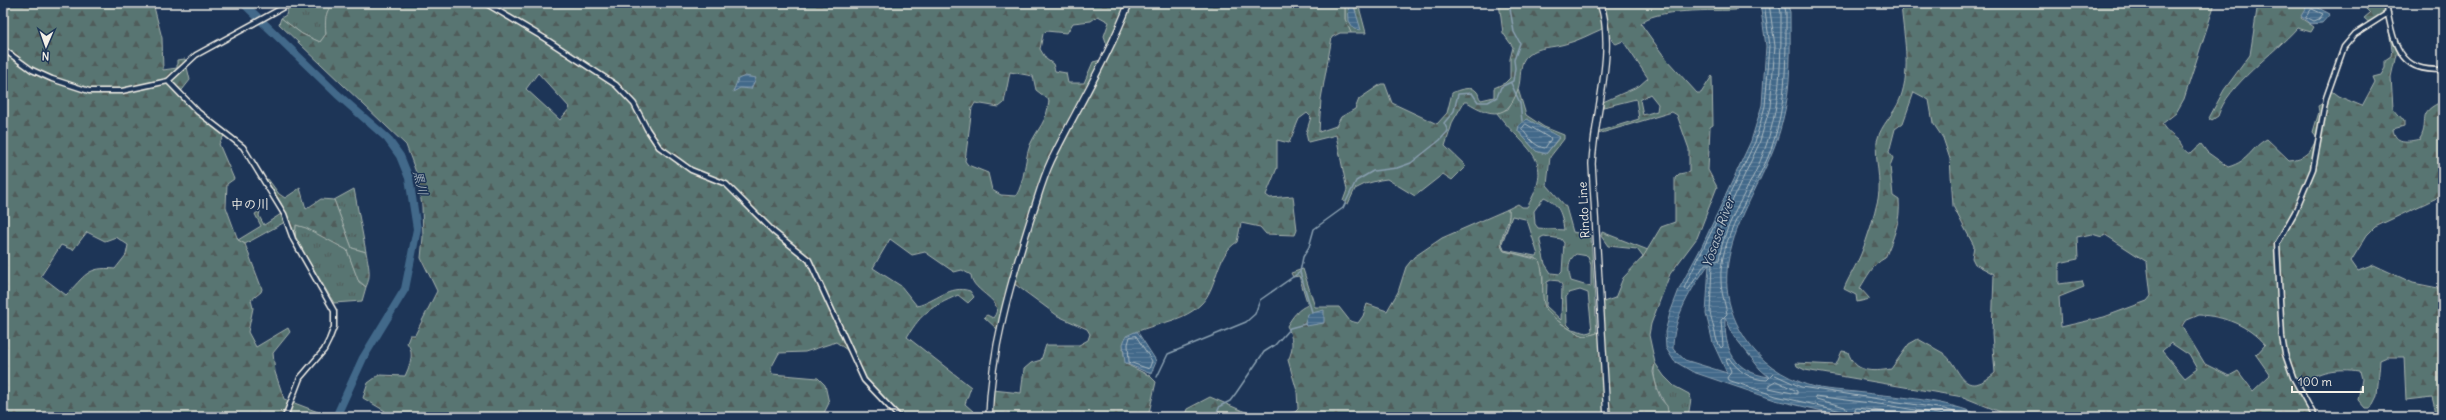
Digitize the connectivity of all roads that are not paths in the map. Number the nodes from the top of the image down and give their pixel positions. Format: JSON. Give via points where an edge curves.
{"nodes":[{"id":1,"x":291,"y":3,"type":"edge"},
{"id":2,"x":485,"y":3,"type":"edge"},
{"id":3,"x":1129,"y":3,"type":"edge"},
{"id":4,"x":1600,"y":3,"type":"edge"},
{"id":5,"x":2386,"y":3,"type":"edge"},
{"id":6,"x":2388,"y":13,"type":"junction"},
{"id":7,"x":3,"y":49,"type":"edge"},
{"id":8,"x":2443,"y":70,"type":"edge"},
{"id":9,"x":168,"y":80,"type":"junction"},
{"id":10,"x":285,"y":417,"type":"edge"},
{"id":11,"x":899,"y":417,"type":"edge"},
{"id":12,"x":989,"y":417,"type":"edge"},
{"id":13,"x":1606,"y":417,"type":"edge"},
{"id":14,"x":2315,"y":417,"type":"edge"}],
"edges":[{"from":1,"to":9,"type":"street","via":[[196,55]]},
{"from":2,"to":11,"type":"street","via":[[616,85],[634,104],[646,129],[659,147],[691,170],[726,184],[774,232],[809,260],[864,380]]},
{"from":3,"to":12,"type":"street","via":[[1042,182],[1003,316],[990,390]]},
{"from":4,"to":13,"type":"street","name":"Rindo Line","via":[[1606,24],[1607,44],[1594,127],[1592,164]]},
{"from":5,"to":6,"type":"street"},
{"from":6,"to":8,"type":"street","via":[[2398,50],[2404,57],[2418,67]]},
{"from":6,"to":14,"type":"street","via":[[2355,34],[2344,47],[2326,98],[2313,169],[2295,212],[2277,244],[2282,337],[2288,363]]},
{"from":7,"to":9,"type":"street","via":[[41,75],[89,91],[122,91]]},
{"from":9,"to":10,"type":"street","via":[[198,112],[243,147],[284,214],[293,239],[334,311],[334,327],[329,340],[300,378]]}]}
